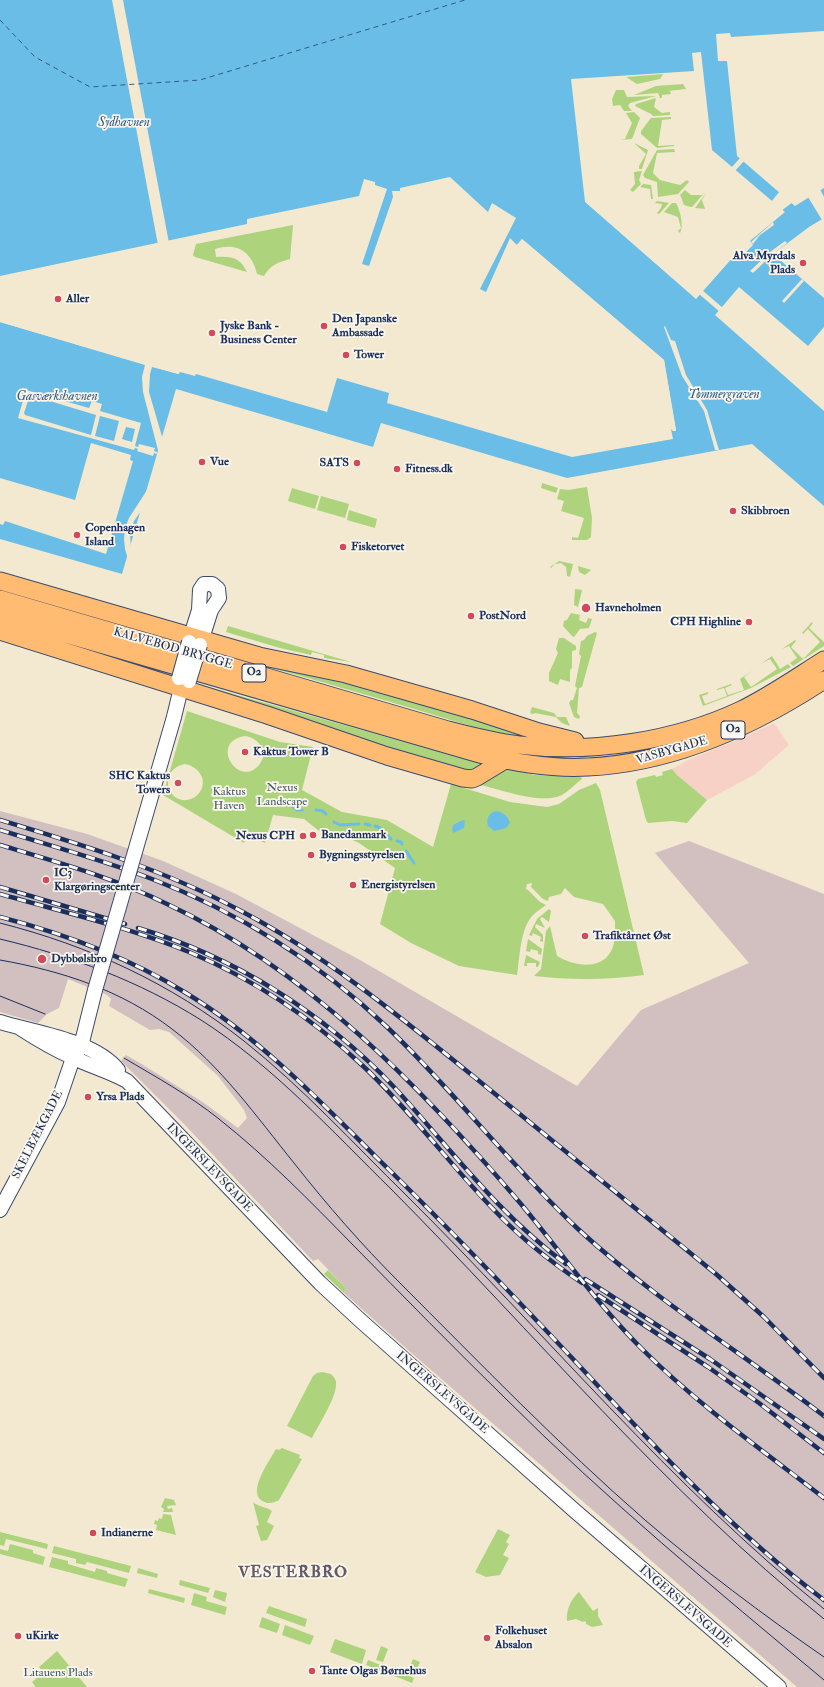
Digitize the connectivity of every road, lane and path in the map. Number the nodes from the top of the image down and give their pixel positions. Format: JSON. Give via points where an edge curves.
{"nodes":[{"id":1,"x":0,"y":581,"type":"edge"},
{"id":2,"x":201,"y":588,"type":"junction"},
{"id":3,"x":0,"y":599,"type":"edge"},
{"id":4,"x":0,"y":615,"type":"edge"},
{"id":5,"x":173,"y":630,"type":"junction"},
{"id":6,"x":0,"y":631,"type":"edge"},
{"id":7,"x":196,"y":640,"type":"junction"},
{"id":8,"x":824,"y":660,"type":"edge"},
{"id":9,"x":824,"y":680,"type":"edge"},
{"id":10,"x":183,"y":683,"type":"junction"},
{"id":11,"x":509,"y":744,"type":"joint"},
{"id":12,"x":595,"y":746,"type":"junction"},
{"id":13,"x":505,"y":760,"type":"junction"},
{"id":14,"x":0,"y":1022,"type":"edge"},
{"id":15,"x":76,"y":1049,"type":"junction"},
{"id":16,"x":0,"y":1210,"type":"edge"},
{"id":17,"x":779,"y":1687,"type":"edge"}],
"edges":[{"from":1,"to":5,"type":"main road"},
{"from":2,"to":5,"type":"street","via":[[186,625]]},
{"from":2,"to":7,"type":"street"},
{"from":2,"to":7,"type":"street","via":[[204,584],[212,584],[220,595]]},
{"from":3,"to":11,"type":"main road","name":"KALVEBOD BRYGGE","number":"O2","via":[[448,730]]},
{"from":4,"to":13,"type":"main road","name":"KALVEBOD BRYGGE","number":"O2"},
{"from":5,"to":7,"type":"main road"},
{"from":6,"to":10,"type":"main road"},
{"from":7,"to":10,"type":"street","bridge":true},
{"from":7,"to":12,"type":"main road","via":[[346,674],[539,732]]},
{"from":8,"to":12,"type":"main road","name":"VASBYGADE","number":"O2","via":[[766,697],[702,725],[651,739]]},
{"from":9,"to":13,"type":"main road","name":"VASBYGADE","number":"O2","via":[[738,728],[660,757],[589,767],[539,765]]},
{"from":10,"to":13,"type":"main road","via":[[386,756],[463,778],[477,777]]},
{"from":10,"to":15,"type":"street","bridge":true},
{"from":11,"to":12,"type":"main road","name":"VASBYGADE","number":"O2"},
{"from":14,"to":15,"type":"street","name":"INGERSLEVSGADE","via":[[20,1028],[48,1046]]},
{"from":15,"to":16,"type":"street","name":"SKELBÆKGADE","via":[[58,1102]]},
{"from":15,"to":17,"type":"street","name":"INGERSLEVSGADE","via":[[103,1069],[124,1079],[320,1283],[575,1512]]}]}
